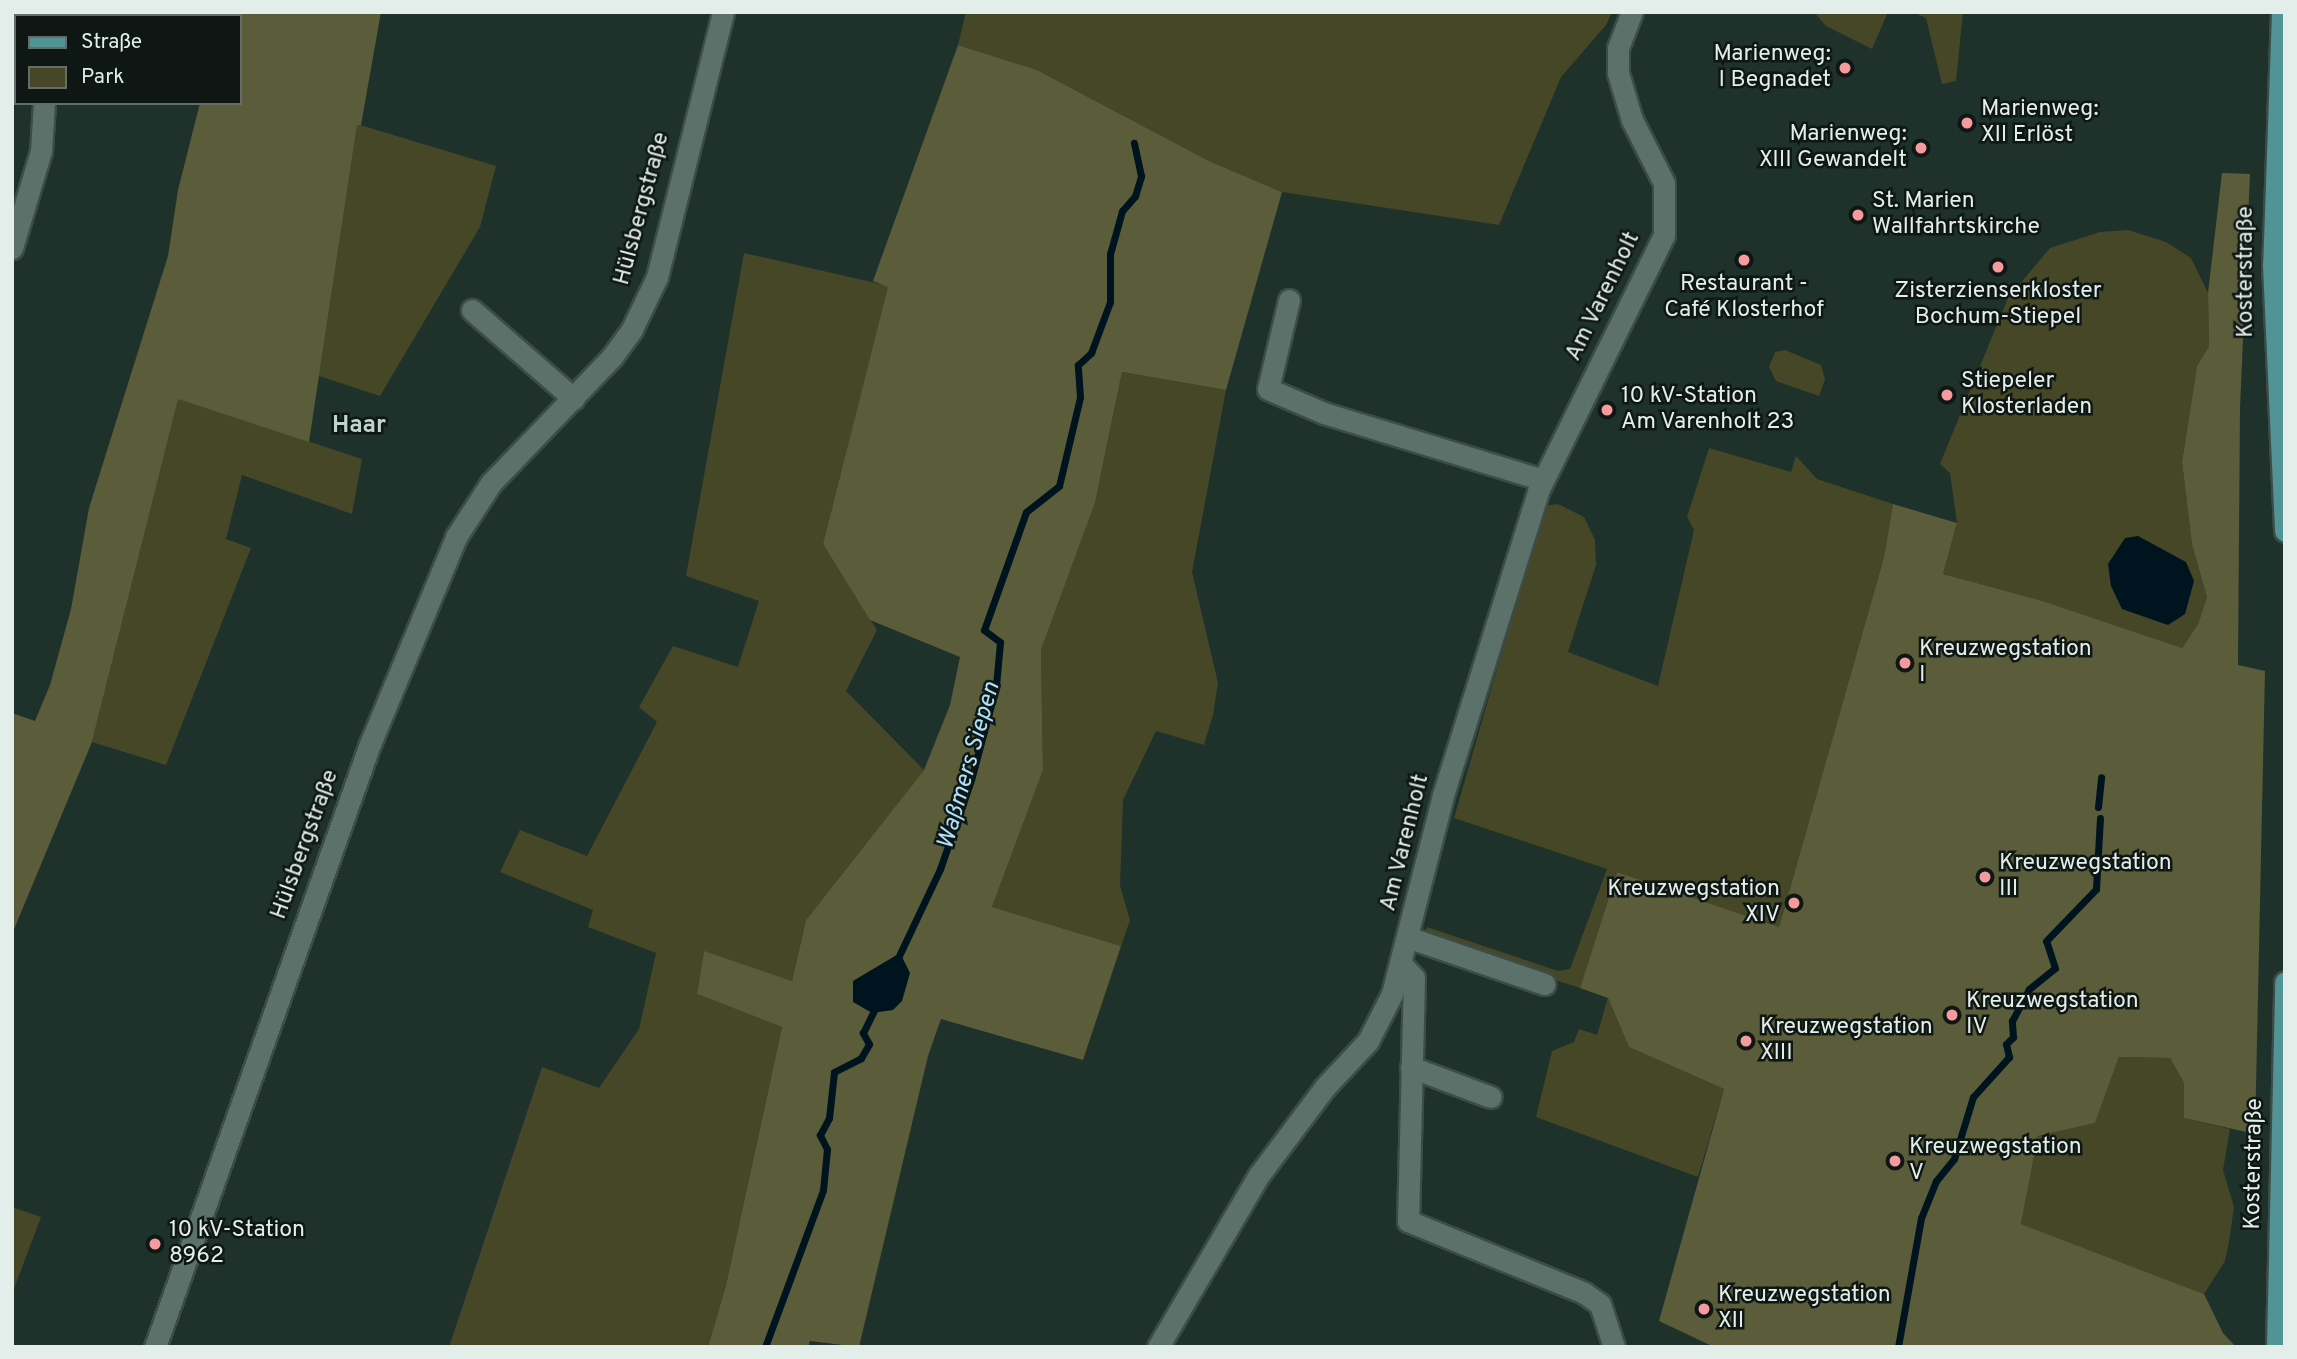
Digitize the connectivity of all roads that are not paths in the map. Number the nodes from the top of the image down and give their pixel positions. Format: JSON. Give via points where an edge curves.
{"nodes":[{"id":1,"x":723,"y":12,"type":"edge"},
{"id":2,"x":1632,"y":12,"type":"edge"},
{"id":3,"x":2282,"y":12,"type":"edge"},
{"id":4,"x":44,"y":105,"type":"edge"},
{"id":5,"x":12,"y":248,"type":"edge"},
{"id":6,"x":1289,"y":300,"type":"dead end"},
{"id":7,"x":472,"y":310,"type":"dead end"},
{"id":8,"x":574,"y":399,"type":"junction"},
{"id":9,"x":1543,"y":480,"type":"junction"},
{"id":10,"x":2285,"y":531,"type":"edge"},
{"id":11,"x":1410,"y":938,"type":"junction"},
{"id":12,"x":1403,"y":966,"type":"junction"},
{"id":13,"x":2285,"y":982,"type":"edge"},
{"id":14,"x":1544,"y":984,"type":"dead end"},
{"id":15,"x":1411,"y":1068,"type":"junction"},
{"id":16,"x":1491,"y":1097,"type":"dead end"},
{"id":17,"x":155,"y":1347,"type":"edge"},
{"id":18,"x":1158,"y":1347,"type":"edge"},
{"id":19,"x":1614,"y":1347,"type":"edge"},
{"id":20,"x":2277,"y":1347,"type":"edge"}],
"edges":[{"from":1,"to":8,"type":"street","name":"Hülsbergstraße","via":[[657,277],[632,329]]},
{"from":2,"to":9,"type":"street","name":"Am Varenholt","via":[[1618,48],[1618,73],[1632,120],[1664,183],[1664,235]]},
{"from":3,"to":10,"type":"main road","name":"Kosterstraße","via":[[2273,265]]},
{"from":4,"to":5,"type":"street","via":[[41,151]]},
{"from":6,"to":9,"type":"street","via":[[1268,389],[1324,413]]},
{"from":7,"to":8,"type":"street"},
{"from":8,"to":17,"type":"street","name":"Hülsbergstraße","via":[[491,483],[456,537],[370,744]]},
{"from":9,"to":11,"type":"street","name":"Am Varenholt","via":[[1443,795]]},
{"from":11,"to":12,"type":"street","name":"Am Varenholt"},
{"from":11,"to":14,"type":"street","name":"Am Varenholt"},
{"from":12,"to":15,"type":"street","via":[[1414,978]]},
{"from":12,"to":18,"type":"street","name":"Am Varenholt","via":[[1368,1041],[1325,1087],[1259,1175]]},
{"from":13,"to":20,"type":"main road","name":"Kosterstraße"},
{"from":15,"to":16,"type":"street"},
{"from":15,"to":19,"type":"street","via":[[1408,1220],[1584,1293],[1600,1304]]}]}
